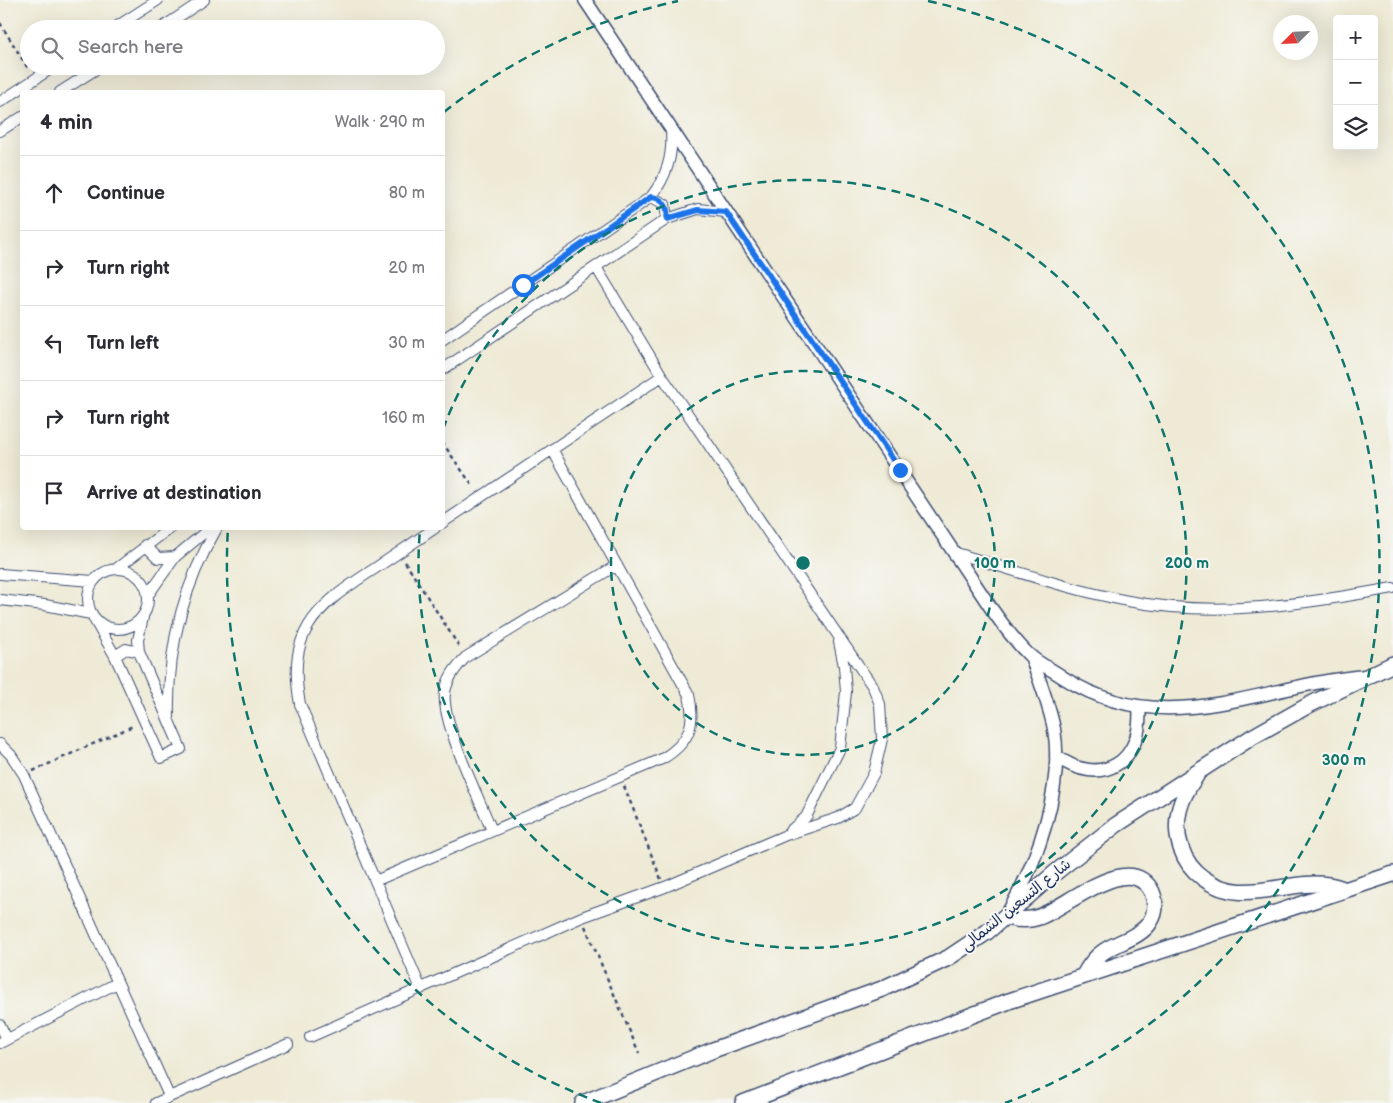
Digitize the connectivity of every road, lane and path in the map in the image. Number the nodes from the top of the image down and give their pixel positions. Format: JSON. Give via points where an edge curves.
{"nodes":[{"id":1,"x":158,"y":0,"type":"edge"},
{"id":2,"x":204,"y":0,"type":"edge"},
{"id":3,"x":585,"y":0,"type":"edge"},
{"id":4,"x":127,"y":20,"type":"edge"},
{"id":5,"x":174,"y":20,"type":"edge"},
{"id":6,"x":0,"y":23,"type":"edge"},
{"id":7,"x":20,"y":55,"type":"edge"},
{"id":8,"x":32,"y":75,"type":"edge"},
{"id":9,"x":41,"y":75,"type":"edge"},
{"id":10,"x":87,"y":75,"type":"edge"},
{"id":11,"x":35,"y":79,"type":"junction"},
{"id":12,"x":63,"y":90,"type":"edge"},
{"id":13,"x":0,"y":102,"type":"edge"},
{"id":14,"x":20,"y":118,"type":"edge"},
{"id":15,"x":671,"y":130,"type":"junction"},
{"id":16,"x":0,"y":131,"type":"edge"},
{"id":17,"x":651,"y":197,"type":"junction"},
{"id":18,"x":726,"y":212,"type":"junction"},
{"id":19,"x":667,"y":219,"type":"junction"},
{"id":20,"x":596,"y":267,"type":"junction"},
{"id":21,"x":445,"y":338,"type":"edge"},
{"id":22,"x":445,"y":368,"type":"edge"},
{"id":23,"x":662,"y":376,"type":"junction"},
{"id":24,"x":445,"y":446,"type":"edge"},
{"id":25,"x":552,"y":449,"type":"junction"},
{"id":26,"x":480,"y":498,"type":"junction"},
{"id":27,"x":445,"y":521,"type":"edge"},
{"id":28,"x":167,"y":530,"type":"edge"},
{"id":29,"x":208,"y":530,"type":"edge"},
{"id":30,"x":216,"y":530,"type":"edge"},
{"id":31,"x":432,"y":530,"type":"edge"},
{"id":32,"x":145,"y":545,"type":"junction"},
{"id":33,"x":399,"y":552,"type":"junction"},
{"id":34,"x":956,"y":553,"type":"junction"},
{"id":35,"x":175,"y":557,"type":"junction"},
{"id":36,"x":617,"y":566,"type":"junction"},
{"id":37,"x":116,"y":569,"type":"junction"},
{"id":38,"x":0,"y":574,"type":"edge"},
{"id":39,"x":93,"y":581,"type":"junction"},
{"id":40,"x":1393,"y":588,"type":"edge"},
{"id":41,"x":148,"y":595,"type":"junction"},
{"id":42,"x":0,"y":600,"type":"edge"},
{"id":43,"x":93,"y":616,"type":"junction"},
{"id":44,"x":142,"y":617,"type":"junction"},
{"id":45,"x":838,"y":638,"type":"junction"},
{"id":46,"x":139,"y":652,"type":"junction"},
{"id":47,"x":115,"y":656,"type":"junction"},
{"id":48,"x":1030,"y":656,"type":"junction"},
{"id":49,"x":466,"y":657,"type":"junction"},
{"id":50,"x":1393,"y":664,"type":"edge"},
{"id":51,"x":1366,"y":676,"type":"junction"},
{"id":52,"x":1138,"y":707,"type":"junction"},
{"id":53,"x":144,"y":721,"type":"junction"},
{"id":54,"x":170,"y":723,"type":"junction"},
{"id":55,"x":0,"y":744,"type":"edge"},
{"id":56,"x":1056,"y":756,"type":"junction"},
{"id":57,"x":1200,"y":771,"type":"junction"},
{"id":58,"x":24,"y":775,"type":"junction"},
{"id":59,"x":620,"y":777,"type":"junction"},
{"id":60,"x":492,"y":831,"type":"junction"},
{"id":61,"x":786,"y":835,"type":"junction"},
{"id":62,"x":1393,"y":874,"type":"edge"},
{"id":63,"x":374,"y":881,"type":"junction"},
{"id":64,"x":665,"y":887,"type":"junction"},
{"id":65,"x":1343,"y":889,"type":"junction"},
{"id":66,"x":1005,"y":917,"type":"junction"},
{"id":67,"x":582,"y":918,"type":"junction"},
{"id":68,"x":1084,"y":975,"type":"junction"},
{"id":69,"x":117,"y":983,"type":"junction"},
{"id":70,"x":421,"y":989,"type":"junction"},
{"id":71,"x":0,"y":1025,"type":"edge"},
{"id":72,"x":310,"y":1037,"type":"dead end"},
{"id":73,"x":4,"y":1041,"type":"edge"},
{"id":74,"x":288,"y":1044,"type":"dead end"},
{"id":75,"x":639,"y":1053,"type":"dead end"},
{"id":76,"x":170,"y":1096,"type":"junction"},
{"id":77,"x":156,"y":1103,"type":"edge"},
{"id":78,"x":583,"y":1103,"type":"edge"},
{"id":79,"x":743,"y":1103,"type":"edge"}],
"edges":[{"from":1,"to":4,"type":"street"},
{"from":2,"to":5,"type":"street"},
{"from":3,"to":15,"type":"street"},
{"from":6,"to":7,"type":"path"},
{"from":8,"to":11,"type":"path"},
{"from":9,"to":11,"type":"street"},
{"from":10,"to":12,"type":"street"},
{"from":11,"to":13,"type":"street"},
{"from":14,"to":16,"type":"street"},
{"from":15,"to":17,"type":"street","via":[[669,165]]},
{"from":15,"to":18,"type":"street"},
{"from":17,"to":19,"type":"street","via":[[665,204]]},
{"from":17,"to":21,"type":"street"},
{"from":18,"to":19,"type":"street","via":[[698,210]]},
{"from":18,"to":34,"type":"street"},
{"from":19,"to":20,"type":"street"},
{"from":20,"to":22,"type":"street"},
{"from":20,"to":23,"type":"street"},
{"from":23,"to":25,"type":"street"},
{"from":23,"to":45,"type":"street","via":[[806,585]]},
{"from":24,"to":26,"type":"path"},
{"from":25,"to":26,"type":"street"},
{"from":25,"to":36,"type":"street"},
{"from":26,"to":27,"type":"street"},
{"from":28,"to":32,"type":"street"},
{"from":29,"to":35,"type":"street"},
{"from":30,"to":54,"type":"street","via":[[193,577],[180,617],[172,659]]},
{"from":31,"to":33,"type":"street"},
{"from":32,"to":35,"type":"street","via":[[158,558]]},
{"from":32,"to":37,"type":"street"},
{"from":33,"to":49,"type":"path"},
{"from":33,"to":63,"type":"street","via":[[320,608],[303,637],[295,679],[300,704]]},
{"from":34,"to":40,"type":"street","via":[[1129,601],[1192,609],[1302,604]]},
{"from":34,"to":48,"type":"street","via":[[1001,622]]},
{"from":35,"to":41,"type":"street"},
{"from":36,"to":49,"type":"street"},
{"from":36,"to":59,"type":"street","via":[[689,694],[693,710],[688,732],[675,751]]},
{"from":37,"to":39,"type":"street","via":[[105,571]]},
{"from":37,"to":41,"type":"street","via":[[138,576]]},
{"from":38,"to":39,"type":"street"},
{"from":39,"to":43,"type":"street","via":[[87,600]]},
{"from":41,"to":44,"type":"street"},
{"from":42,"to":43,"type":"street","via":[[45,605]]},
{"from":43,"to":44,"type":"street","via":[[101,625],[119,630],[128,628]]},
{"from":43,"to":47,"type":"street"},
{"from":44,"to":46,"type":"street"},
{"from":45,"to":61,"type":"street","via":[[846,692],[840,748],[806,817]]},
{"from":45,"to":61,"type":"street","via":[[873,687],[880,704],[882,739],[879,759],[855,808],[838,818]]},
{"from":46,"to":47,"type":"street","via":[[126,649]]},
{"from":46,"to":54,"type":"street"},
{"from":47,"to":53,"type":"street"},
{"from":48,"to":52,"type":"street","via":[[1096,696]]},
{"from":48,"to":56,"type":"street","via":[[1048,707]]},
{"from":49,"to":60,"type":"street","via":[[449,679],[444,706]]},
{"from":50,"to":51,"type":"main road","name":"شارع التسعين الشمالى"},
{"from":51,"to":52,"type":"street","via":[[1320,681],[1220,704]]},
{"from":51,"to":57,"type":"main road","name":"شارع التسعين الشمالى","via":[[1252,737]]},
{"from":52,"to":56,"type":"street","via":[[1135,741],[1127,755],[1114,766],[1099,771],[1082,770]]},
{"from":53,"to":54,"type":"street","via":[[161,758],[181,749]]},
{"from":53,"to":58,"type":"path"},
{"from":55,"to":58,"type":"street"},
{"from":56,"to":66,"type":"street","via":[[1041,840]]},
{"from":57,"to":65,"type":"main road","via":[[1185,793],[1177,822],[1182,852],[1200,876],[1216,887],[1236,892],[1256,892],[1312,882]]},
{"from":57,"to":66,"type":"main road","name":"شارع التسعين الشمالى","via":[[1116,825]]},
{"from":58,"to":69,"type":"street"},
{"from":59,"to":60,"type":"street"},
{"from":59,"to":64,"type":"path"},
{"from":60,"to":63,"type":"street"},
{"from":61,"to":64,"type":"street"},
{"from":62,"to":65,"type":"main road"},
{"from":63,"to":70,"type":"street"},
{"from":64,"to":67,"type":"street"},
{"from":65,"to":68,"type":"main road"},
{"from":66,"to":68,"type":"main road","via":[[1023,920],[1041,916],[1120,876],[1144,882],[1150,888],[1155,904],[1151,920],[1140,932],[1101,953]]},
{"from":66,"to":78,"type":"main road","name":"شارع التسعين الشمالى","via":[[948,958],[904,980],[713,1050]]},
{"from":67,"to":70,"type":"street"},
{"from":67,"to":75,"type":"path"},
{"from":68,"to":79,"type":"main road"},
{"from":69,"to":73,"type":"street"},
{"from":69,"to":76,"type":"street"},
{"from":70,"to":72,"type":"street"},
{"from":71,"to":73,"type":"street"},
{"from":74,"to":76,"type":"street"},
{"from":76,"to":77,"type":"street"}]}
